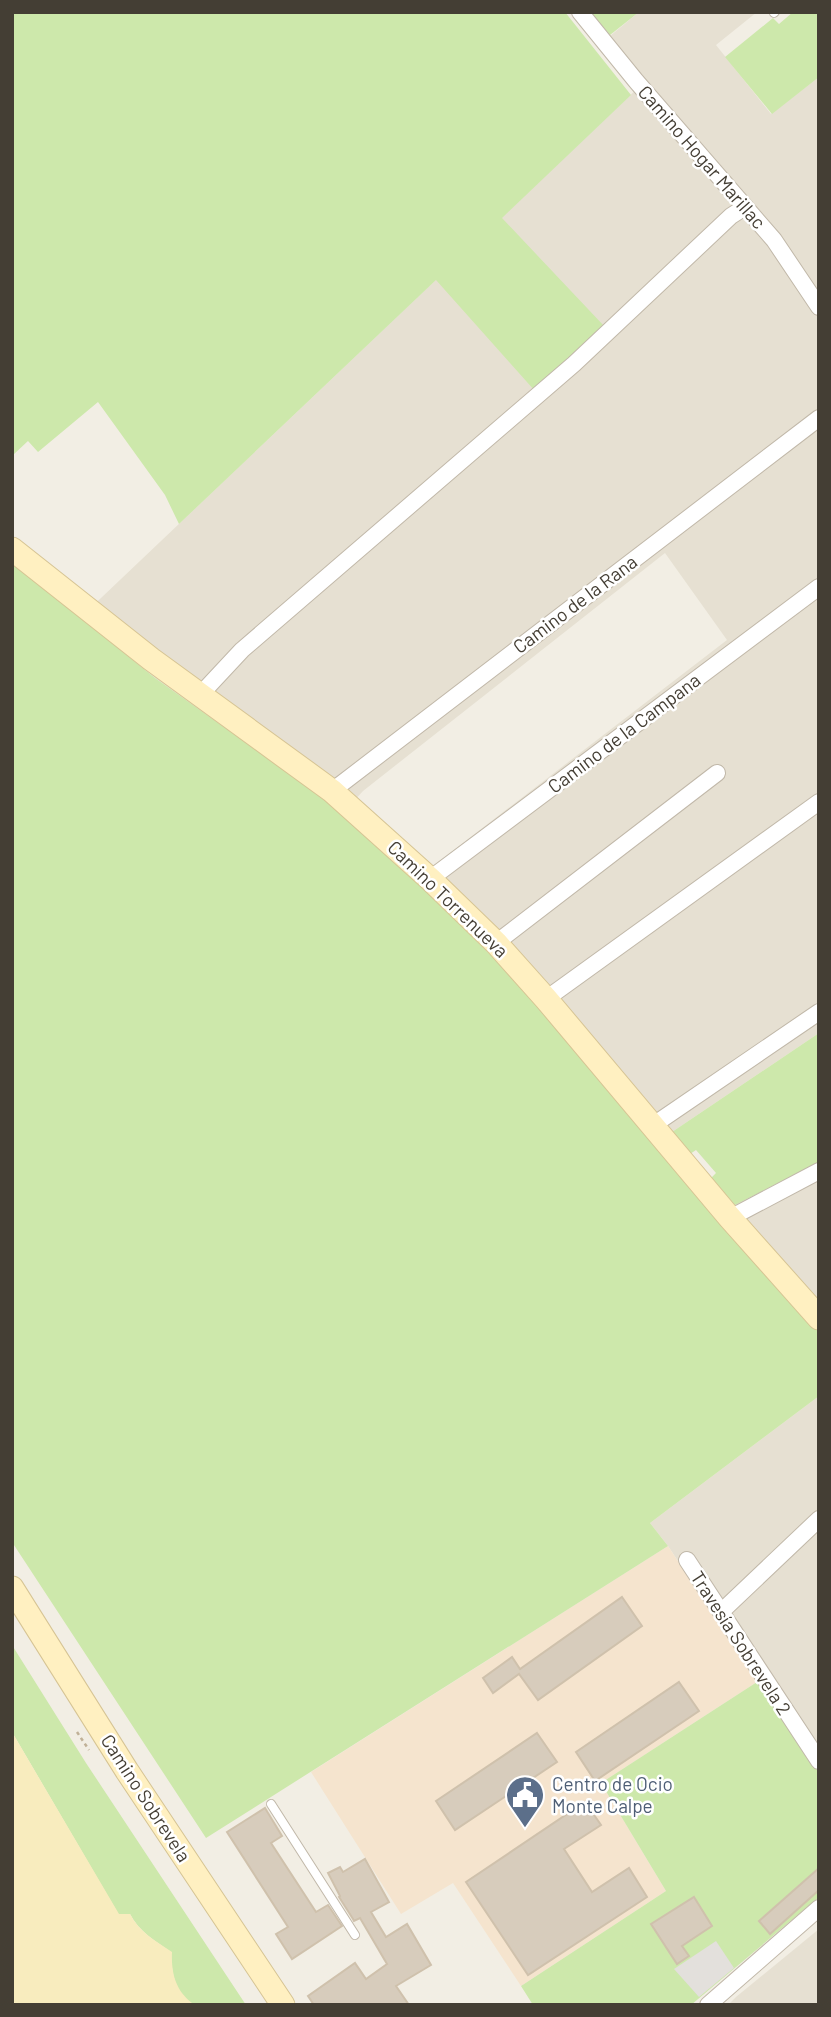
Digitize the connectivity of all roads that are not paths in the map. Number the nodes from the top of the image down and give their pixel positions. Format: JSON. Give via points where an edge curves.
{"nodes":[{"id":1,"x":579,"y":12,"type":"edge"},
{"id":2,"x":745,"y":207,"type":"junction"},
{"id":3,"x":819,"y":307,"type":"edge"},
{"id":4,"x":819,"y":418,"type":"edge"},
{"id":5,"x":12,"y":550,"type":"edge"},
{"id":6,"x":819,"y":587,"type":"edge"},
{"id":7,"x":200,"y":695,"type":"junction"},
{"id":8,"x":716,"y":773,"type":"dead end"},
{"id":9,"x":332,"y":791,"type":"junction"},
{"id":10,"x":819,"y":802,"type":"edge"},
{"id":11,"x":430,"y":879,"type":"junction"},
{"id":12,"x":496,"y":943,"type":"junction"},
{"id":13,"x":546,"y":999,"type":"junction"},
{"id":14,"x":819,"y":1012,"type":"edge"},
{"id":15,"x":652,"y":1126,"type":"junction"},
{"id":16,"x":819,"y":1171,"type":"edge"},
{"id":17,"x":730,"y":1218,"type":"junction"},
{"id":18,"x":819,"y":1318,"type":"edge"},
{"id":19,"x":819,"y":1519,"type":"edge"},
{"id":20,"x":687,"y":1560,"type":"dead end"},
{"id":21,"x":12,"y":1588,"type":"edge"},
{"id":22,"x":721,"y":1612,"type":"junction"},
{"id":23,"x":819,"y":1761,"type":"edge"},
{"id":24,"x":271,"y":1804,"type":"dead end"},
{"id":25,"x":819,"y":1908,"type":"edge"},
{"id":26,"x":355,"y":1935,"type":"dead end"},
{"id":27,"x":283,"y":2005,"type":"edge"},
{"id":28,"x":708,"y":2005,"type":"edge"}],
"edges":[{"from":1,"to":2,"type":"street","name":"Camino Hogar Marillac"},
{"from":2,"to":3,"type":"street","name":"Camino Hogar Marillac","via":[[774,240]]},
{"from":2,"to":7,"type":"street","via":[[513,419],[242,650]]},
{"from":4,"to":9,"type":"street","name":"Camino de la Rana"},
{"from":5,"to":7,"type":"street","name":"Camino Torrenueva"},
{"from":6,"to":11,"type":"street","name":"Camino de la Campana"},
{"from":7,"to":9,"type":"street","name":"Camino Torrenueva"},
{"from":8,"to":12,"type":"street"},
{"from":9,"to":11,"type":"street","name":"Camino Torrenueva"},
{"from":10,"to":13,"type":"street"},
{"from":11,"to":12,"type":"street","name":"Camino Torrenueva"},
{"from":12,"to":13,"type":"street","name":"Camino Torrenueva"},
{"from":13,"to":15,"type":"street","name":"Camino Torrenueva"},
{"from":14,"to":15,"type":"street"},
{"from":15,"to":17,"type":"street","name":"Camino Torrenueva"},
{"from":16,"to":17,"type":"street"},
{"from":17,"to":18,"type":"street","name":"Camino Torrenueva"},
{"from":19,"to":22,"type":"street"},
{"from":20,"to":22,"type":"street","name":"Travesía Sobrevela 2"},
{"from":21,"to":27,"type":"street","name":"Camino Sobrevela","via":[[127,1772]]},
{"from":22,"to":23,"type":"street","name":"Travesía Sobrevela 2"},
{"from":24,"to":26,"type":"lane"},
{"from":25,"to":28,"type":"street"}]}
